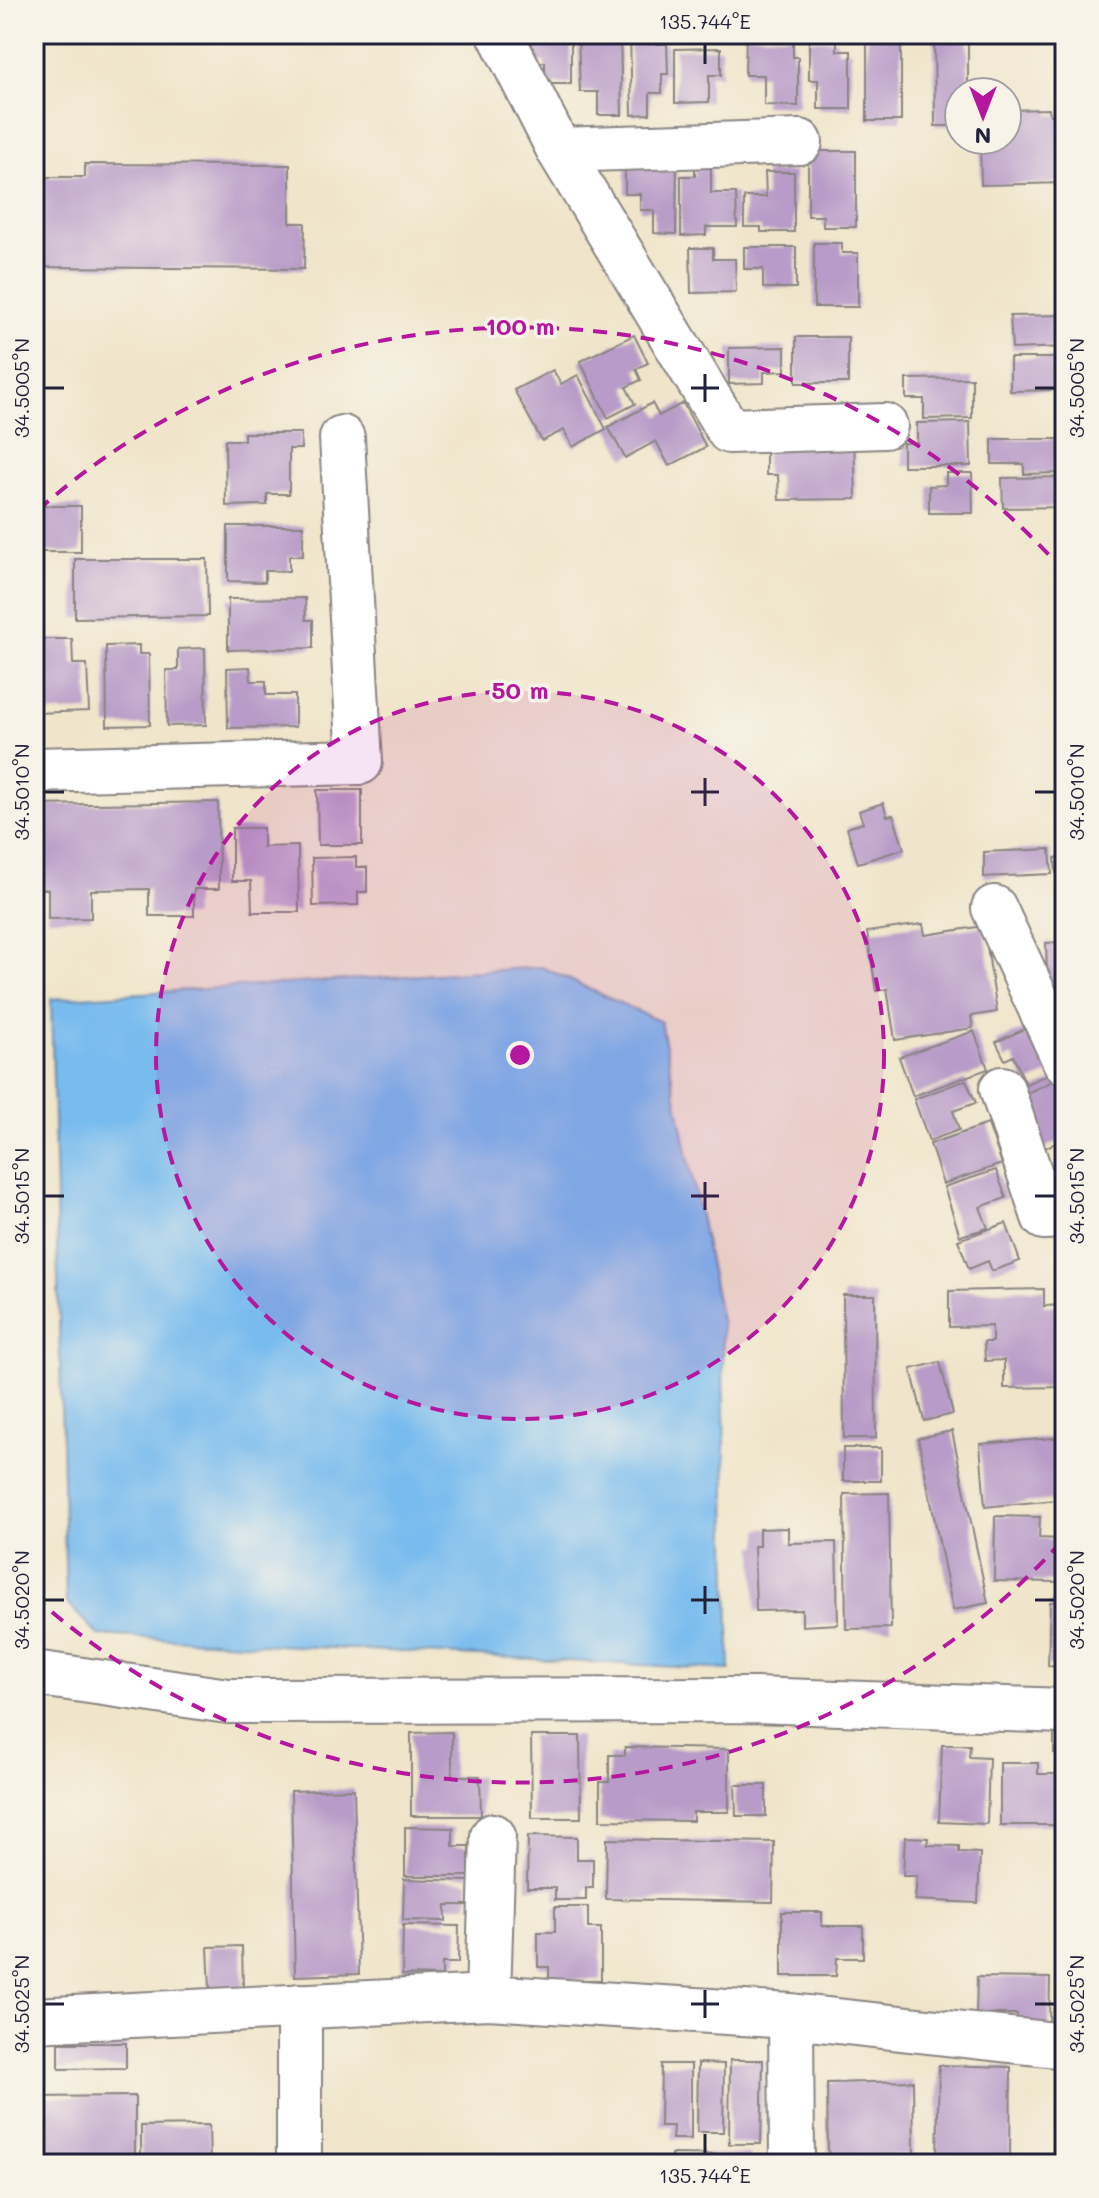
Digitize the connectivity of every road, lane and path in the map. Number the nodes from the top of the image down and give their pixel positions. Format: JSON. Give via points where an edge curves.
{"nodes":[{"id":1,"x":500,"y":34,"type":"edge"},
{"id":2,"x":800,"y":142,"type":"dead end"},
{"id":3,"x":559,"y":150,"type":"junction"},
{"id":4,"x":885,"y":426,"type":"dead end"},
{"id":5,"x":342,"y":438,"type":"dead end"},
{"id":6,"x":34,"y":770,"type":"edge"},
{"id":7,"x":994,"y":908,"type":"dead end"},
{"id":8,"x":1065,"y":1061,"type":"edge"},
{"id":9,"x":1002,"y":1089,"type":"dead end"},
{"id":10,"x":1065,"y":1216,"type":"edge"},
{"id":11,"x":34,"y":1673,"type":"edge"},
{"id":12,"x":1065,"y":1711,"type":"edge"},
{"id":13,"x":493,"y":1836,"type":"dead end"},
{"id":14,"x":488,"y":1997,"type":"junction"},
{"id":15,"x":299,"y":2006,"type":"junction"},
{"id":16,"x":791,"y":2016,"type":"junction"},
{"id":17,"x":34,"y":2020,"type":"edge"},
{"id":18,"x":1065,"y":2046,"type":"edge"},
{"id":19,"x":299,"y":2164,"type":"edge"},
{"id":20,"x":792,"y":2164,"type":"edge"}],
"edges":[{"from":1,"to":3,"type":"street"},
{"from":2,"to":3,"type":"street"},
{"from":3,"to":4,"type":"street","via":[[729,431]]},
{"from":5,"to":6,"type":"street","via":[[360,762]]},
{"from":7,"to":8,"type":"street"},
{"from":9,"to":10,"type":"street","via":[[1044,1217]]},
{"from":11,"to":12,"type":"street","via":[[228,1701],[755,1700]]},
{"from":13,"to":14,"type":"street"},
{"from":14,"to":15,"type":"street"},
{"from":14,"to":16,"type":"street"},
{"from":15,"to":17,"type":"street"},
{"from":15,"to":19,"type":"street"},
{"from":16,"to":18,"type":"street"},
{"from":16,"to":20,"type":"street"}]}
